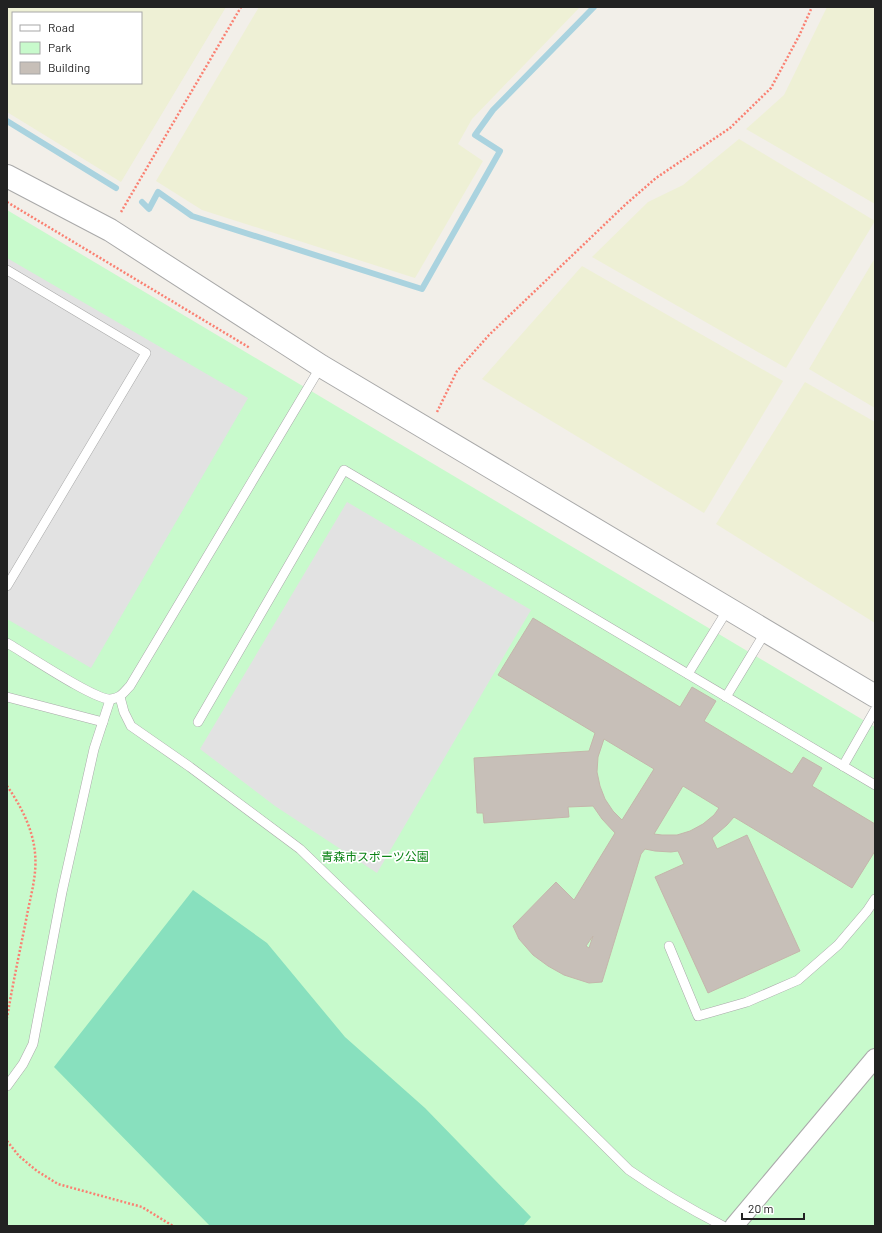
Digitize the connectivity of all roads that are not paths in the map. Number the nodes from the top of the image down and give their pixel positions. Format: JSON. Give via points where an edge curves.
{"nodes":[{"id":1,"x":7,"y":176,"type":"edge"},
{"id":2,"x":7,"y":270,"type":"edge"},
{"id":3,"x":321,"y":366,"type":"junction"},
{"id":4,"x":7,"y":586,"type":"edge"},
{"id":5,"x":728,"y":609,"type":"junction"},
{"id":6,"x":766,"y":631,"type":"junction"},
{"id":7,"x":7,"y":643,"type":"edge"},
{"id":8,"x":688,"y":674,"type":"junction"},
{"id":9,"x":875,"y":696,"type":"edge"},
{"id":10,"x":7,"y":697,"type":"edge"},
{"id":11,"x":120,"y":697,"type":"junction"},
{"id":12,"x":726,"y":697,"type":"junction"},
{"id":13,"x":110,"y":700,"type":"junction"},
{"id":14,"x":875,"y":710,"type":"edge"},
{"id":15,"x":102,"y":722,"type":"junction"},
{"id":16,"x":198,"y":722,"type":"dead end"},
{"id":17,"x":843,"y":766,"type":"junction"},
{"id":18,"x":875,"y":786,"type":"edge"},
{"id":19,"x":875,"y":899,"type":"edge"},
{"id":20,"x":669,"y":946,"type":"dead end"},
{"id":21,"x":875,"y":1058,"type":"edge"},
{"id":22,"x":7,"y":1086,"type":"edge"},
{"id":23,"x":723,"y":1226,"type":"edge"},
{"id":24,"x":734,"y":1226,"type":"edge"}],
"edges":[{"from":1,"to":3,"type":"street","via":[[110,230]]},
{"from":2,"to":4,"type":"lane","via":[[146,353]]},
{"from":3,"to":5,"type":"street"},
{"from":3,"to":11,"type":"lane","via":[[130,686]]},
{"from":5,"to":6,"type":"street"},
{"from":5,"to":8,"type":"lane"},
{"from":6,"to":9,"type":"street"},
{"from":6,"to":12,"type":"lane"},
{"from":7,"to":13,"type":"lane","via":[[91,694]]},
{"from":8,"to":12,"type":"lane"},
{"from":8,"to":16,"type":"lane","via":[[344,470]]},
{"from":10,"to":15,"type":"lane"},
{"from":11,"to":13,"type":"lane"},
{"from":11,"to":23,"type":"lane","via":[[131,726],[300,849],[629,1170],[664,1194]]},
{"from":12,"to":17,"type":"lane"},
{"from":13,"to":15,"type":"lane"},
{"from":14,"to":17,"type":"lane"},
{"from":15,"to":22,"type":"lane","via":[[62,892],[33,1044],[23,1064]]},
{"from":17,"to":18,"type":"lane"},
{"from":19,"to":20,"type":"lane","via":[[838,945],[798,980],[747,1002],[698,1016]]},
{"from":21,"to":24,"type":"street"}]}
